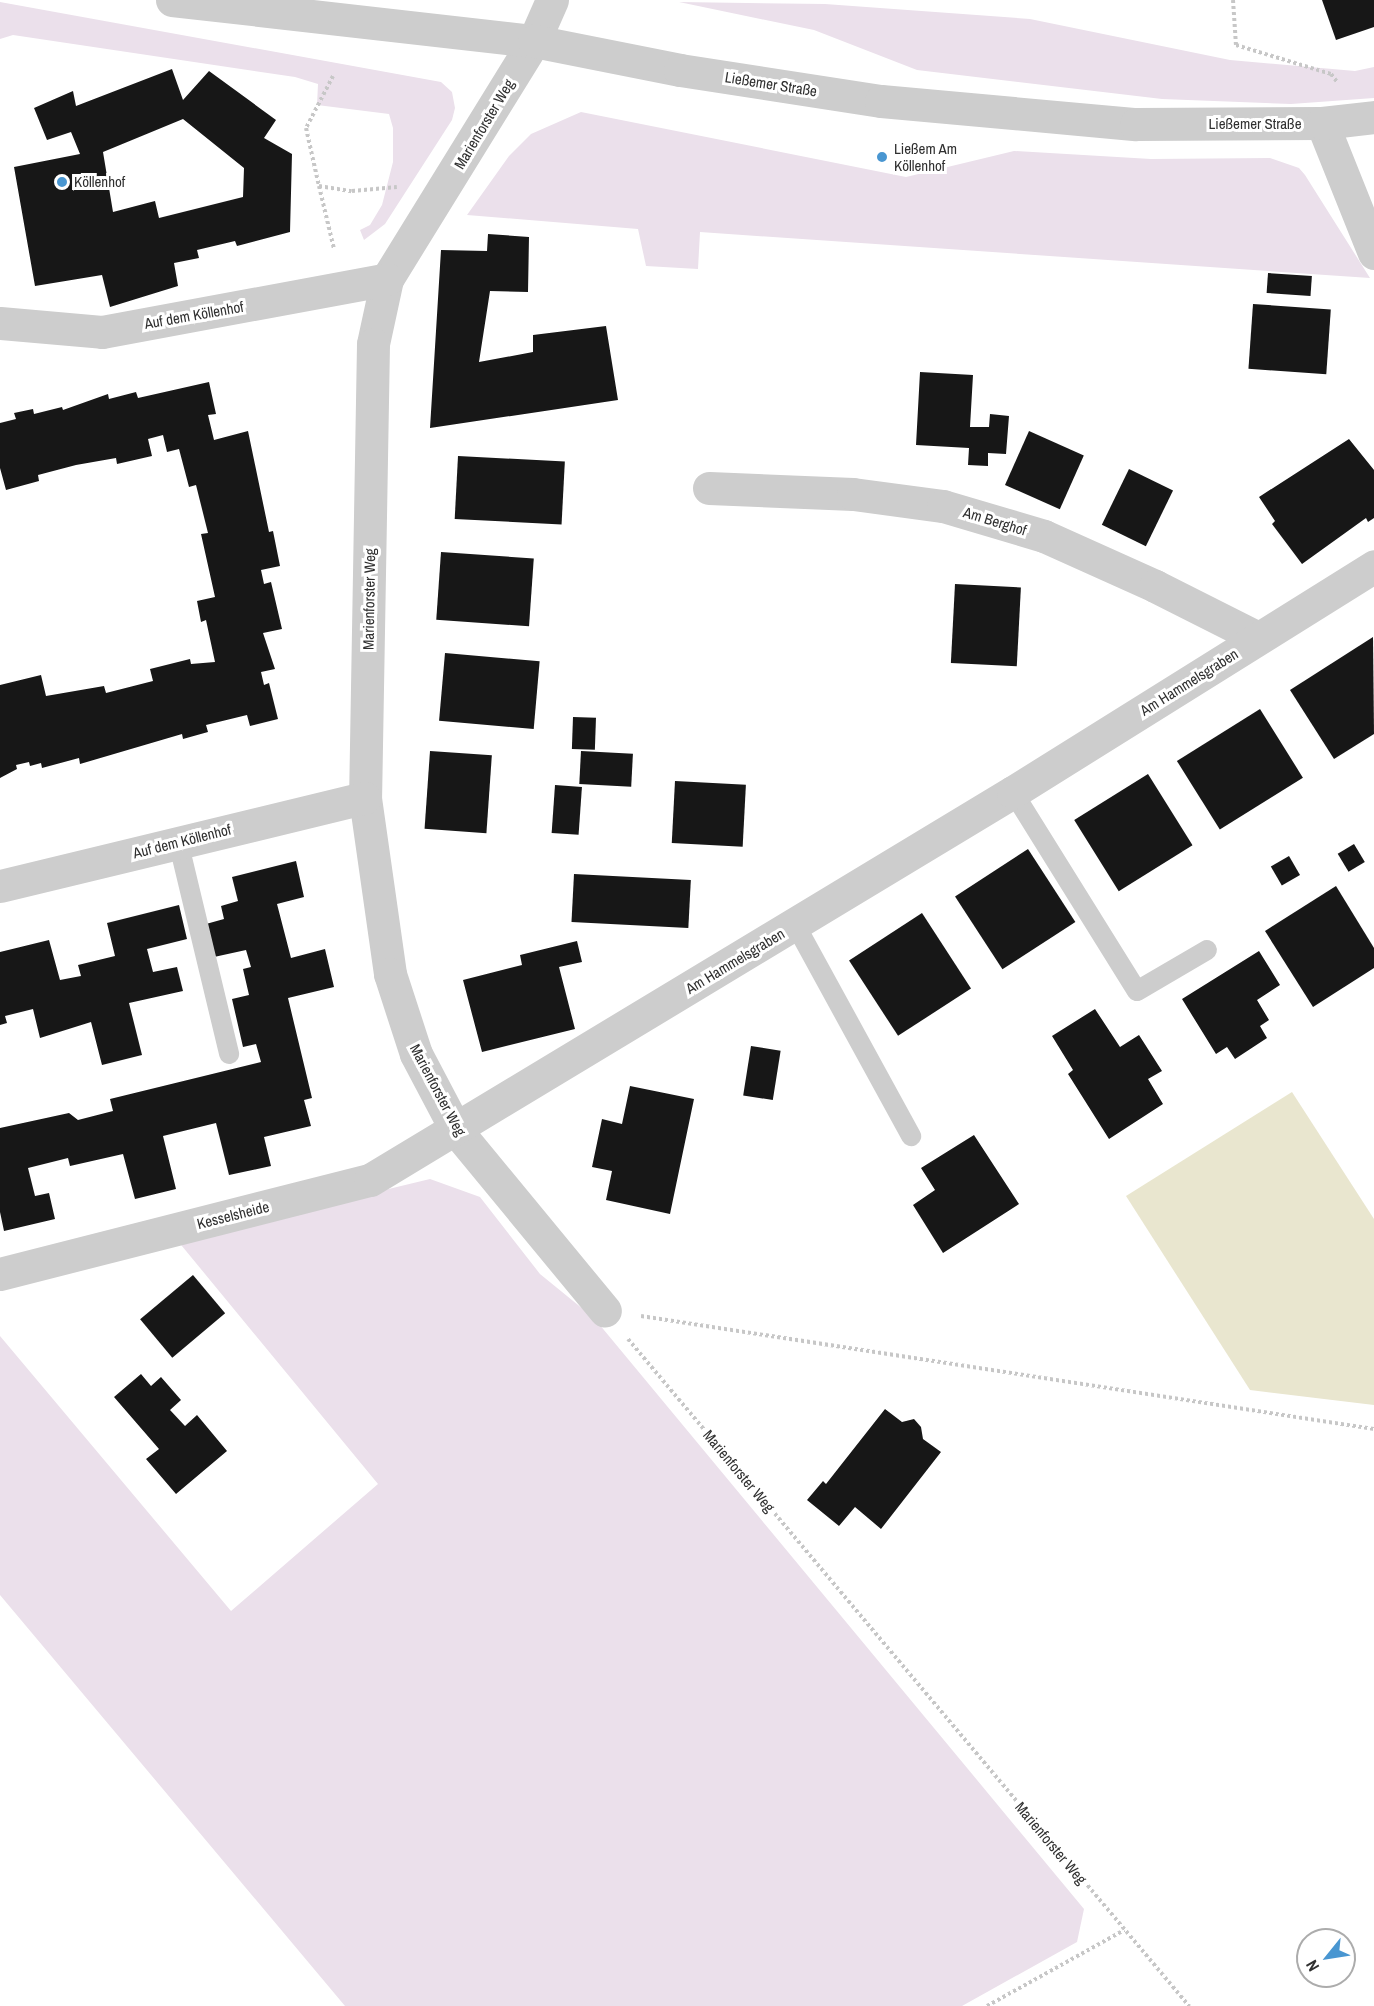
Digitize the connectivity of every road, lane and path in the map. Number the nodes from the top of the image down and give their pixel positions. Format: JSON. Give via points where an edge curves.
{"nodes":[{"id":1,"x":172,"y":0,"type":"edge"},
{"id":2,"x":552,"y":0,"type":"edge"},
{"id":3,"x":1233,"y":0,"type":"edge"},
{"id":4,"x":534,"y":41,"type":"junction"},
{"id":5,"x":333,"y":76,"type":"dead end"},
{"id":6,"x":1370,"y":117,"type":"edge"},
{"id":7,"x":1322,"y":123,"type":"junction"},
{"id":8,"x":319,"y":186,"type":"junction"},
{"id":9,"x":447,"y":188,"type":"junction"},
{"id":10,"x":1374,"y":253,"type":"edge"},
{"id":11,"x":387,"y":279,"type":"junction"},
{"id":12,"x":344,"y":287,"type":"junction"},
{"id":13,"x":0,"y":323,"type":"edge"},
{"id":14,"x":709,"y":488,"type":"dead end"},
{"id":15,"x":1371,"y":575,"type":"edge"},
{"id":16,"x":1258,"y":638,"type":"junction"},
{"id":17,"x":1013,"y":792,"type":"junction"},
{"id":18,"x":365,"y":798,"type":"junction"},
{"id":19,"x":178,"y":841,"type":"junction"},
{"id":20,"x":0,"y":886,"type":"edge"},
{"id":21,"x":795,"y":924,"type":"junction"},
{"id":22,"x":1208,"y":950,"type":"dead end"},
{"id":23,"x":229,"y":1054,"type":"dead end"},
{"id":24,"x":456,"y":1130,"type":"junction"},
{"id":25,"x":911,"y":1136,"type":"dead end"},
{"id":26,"x":0,"y":1274,"type":"edge"},
{"id":27,"x":605,"y":1311,"type":"junction"},
{"id":28,"x":1374,"y":1429,"type":"edge"},
{"id":29,"x":1124,"y":1930,"type":"junction"},
{"id":30,"x":987,"y":2006,"type":"edge"},
{"id":31,"x":1189,"y":2006,"type":"edge"}],
"edges":[{"from":1,"to":4,"type":"street","name":"Ließemer Straße"},
{"from":2,"to":4,"type":"street","name":"Marienforster Weg"},
{"from":3,"to":6,"type":"path","via":[[1236,45],[1331,74]]},
{"from":4,"to":7,"type":"street","name":"Ließemer Straße","via":[[680,70],[881,101],[1136,124]]},
{"from":4,"to":9,"type":"street","name":"Marienforster Weg"},
{"from":5,"to":8,"type":"path","via":[[306,128]]},
{"from":6,"to":7,"type":"street","name":"Ließemer Straße"},
{"from":7,"to":10,"type":"street"},
{"from":8,"to":9,"type":"path","via":[[352,190]]},
{"from":8,"to":12,"type":"path"},
{"from":9,"to":11,"type":"street","name":"Marienforster Weg"},
{"from":11,"to":12,"type":"street","name":"Auf dem Köllenhof"},
{"from":11,"to":18,"type":"street","name":"Marienforster Weg","via":[[373,344]]},
{"from":12,"to":13,"type":"street","name":"Auf dem Köllenhof","via":[[102,332]]},
{"from":14,"to":16,"type":"street","name":"Am Berghof","via":[[853,494],[943,506],[1044,536]]},
{"from":15,"to":16,"type":"street","name":"Am Hammelsgraben"},
{"from":16,"to":17,"type":"street","name":"Am Hammelsgraben"},
{"from":17,"to":21,"type":"street","name":"Am Hammelsgraben"},
{"from":17,"to":22,"type":"lane","via":[[1137,991]]},
{"from":18,"to":19,"type":"street","name":"Auf dem Köllenhof"},
{"from":18,"to":24,"type":"street","name":"Marienforster Weg","via":[[390,974],[416,1054]]},
{"from":19,"to":20,"type":"street","name":"Auf dem Köllenhof"},
{"from":19,"to":23,"type":"lane"},
{"from":21,"to":24,"type":"street","name":"Am Hammelsgraben"},
{"from":21,"to":25,"type":"lane"},
{"from":24,"to":26,"type":"street","name":"Kesselsheide","via":[[370,1180]]},
{"from":24,"to":27,"type":"street","name":"Marienforster Weg"},
{"from":27,"to":28,"type":"path"},
{"from":27,"to":29,"type":"path","name":"Marienforster Weg"},
{"from":29,"to":30,"type":"path"},
{"from":29,"to":31,"type":"path","name":"Marienforster Weg"}]}
